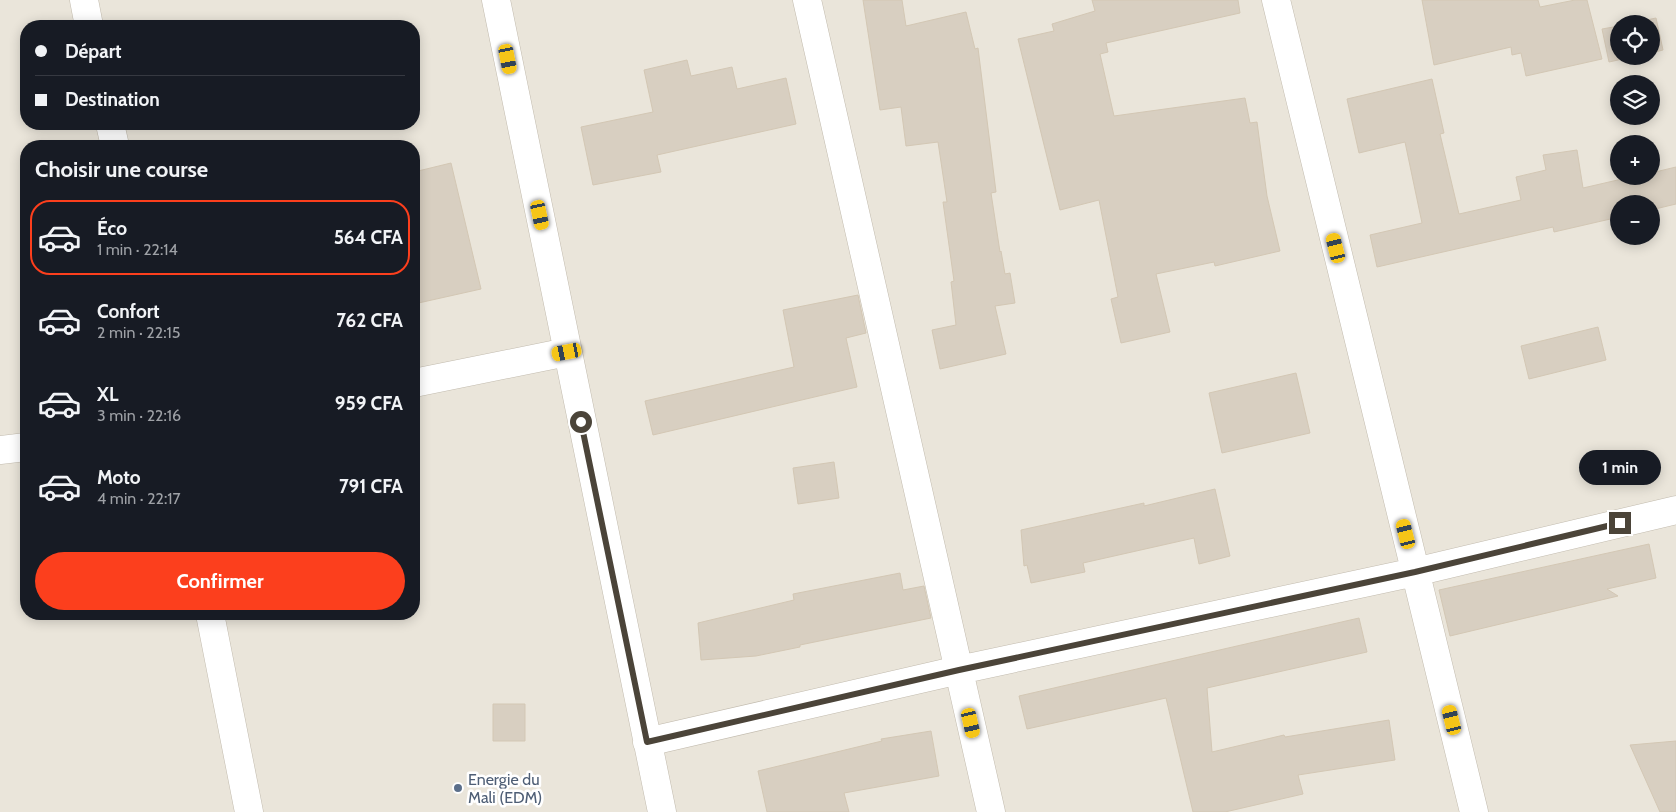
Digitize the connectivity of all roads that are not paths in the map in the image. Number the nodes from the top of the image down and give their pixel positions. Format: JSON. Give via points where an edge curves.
{"nodes":[{"id":1,"x":84,"y":0,"type":"edge"},
{"id":2,"x":496,"y":0,"type":"edge"},
{"id":3,"x":807,"y":0,"type":"edge"},
{"id":4,"x":1276,"y":0,"type":"edge"},
{"id":5,"x":88,"y":20,"type":"edge"},
{"id":6,"x":567,"y":352,"type":"junction"},
{"id":7,"x":420,"y":382,"type":"edge"},
{"id":8,"x":20,"y":448,"type":"edge"},
{"id":9,"x":0,"y":450,"type":"edge"},
{"id":10,"x":1676,"y":510,"type":"edge"},
{"id":11,"x":1415,"y":572,"type":"junction"},
{"id":12,"x":211,"y":620,"type":"edge"},
{"id":13,"x":959,"y":670,"type":"junction"},
{"id":14,"x":647,"y":742,"type":"junction"},
{"id":15,"x":249,"y":812,"type":"edge"},
{"id":16,"x":662,"y":812,"type":"edge"},
{"id":17,"x":991,"y":812,"type":"edge"},
{"id":18,"x":1474,"y":812,"type":"edge"}],
"edges":[{"from":1,"to":5,"type":"street"},
{"from":2,"to":6,"type":"street"},
{"from":3,"to":13,"type":"street"},
{"from":4,"to":11,"type":"street"},
{"from":6,"to":7,"type":"street"},
{"from":6,"to":14,"type":"street"},
{"from":8,"to":9,"type":"street"},
{"from":10,"to":11,"type":"street"},
{"from":11,"to":13,"type":"street"},
{"from":11,"to":18,"type":"street"},
{"from":12,"to":15,"type":"street"},
{"from":13,"to":14,"type":"street"},
{"from":13,"to":17,"type":"street"},
{"from":14,"to":16,"type":"street"}]}
